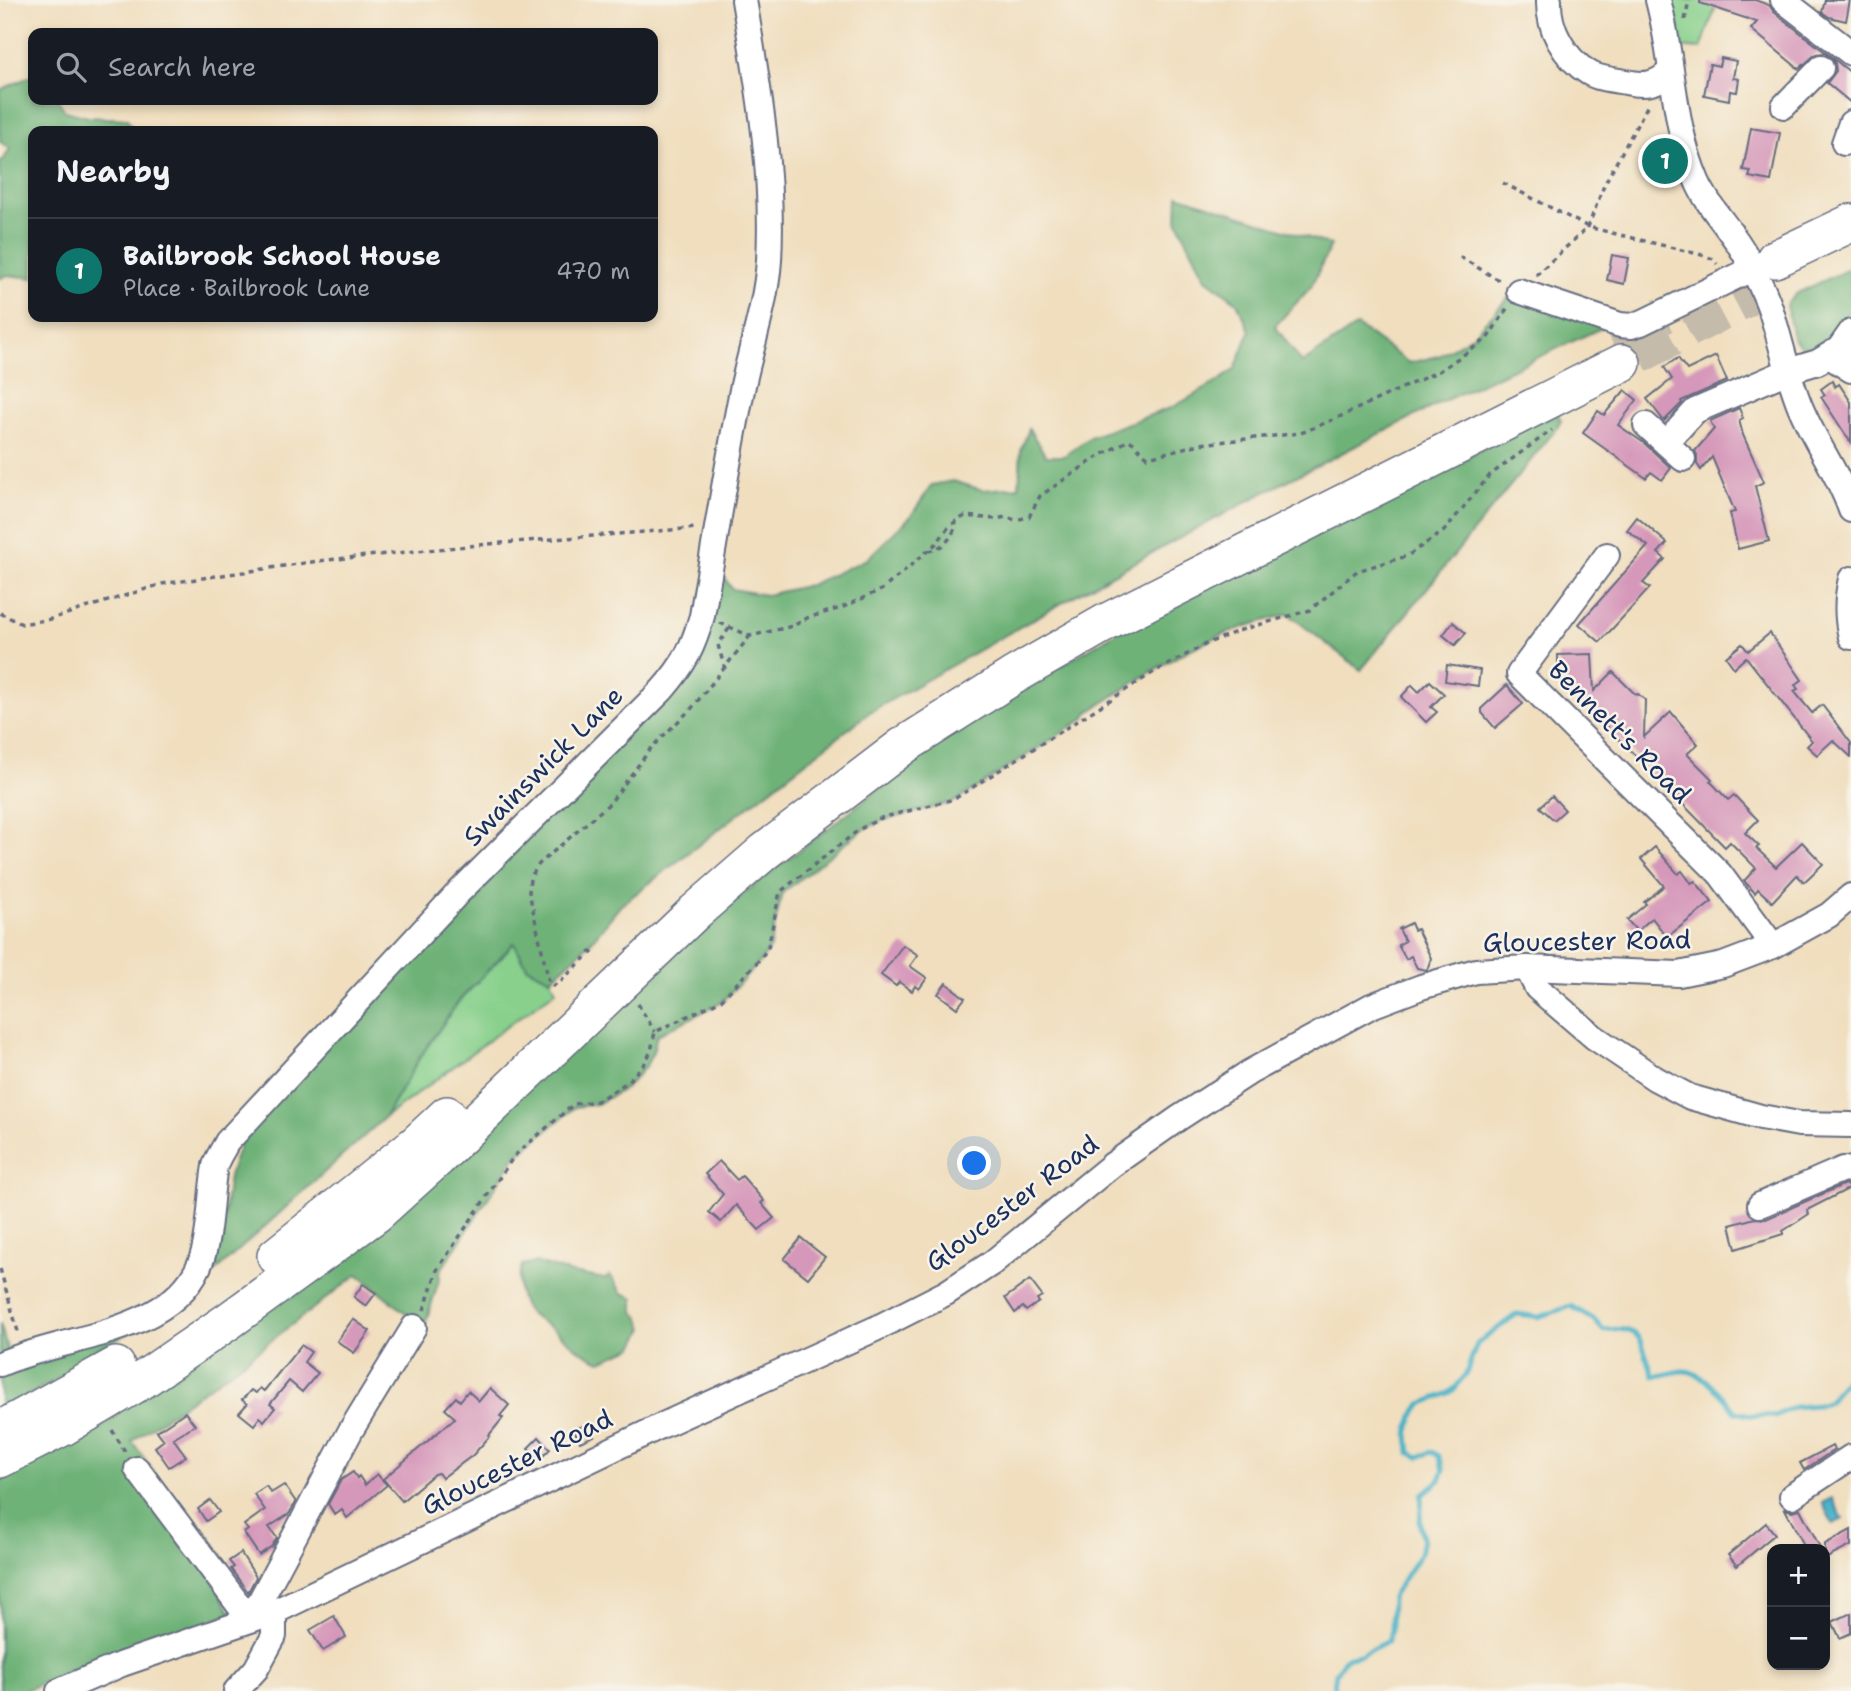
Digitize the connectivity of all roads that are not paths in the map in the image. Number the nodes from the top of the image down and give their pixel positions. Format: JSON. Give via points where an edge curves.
{"nodes":[{"id":1,"x":744,"y":0,"type":"edge"},
{"id":2,"x":1549,"y":0,"type":"edge"},
{"id":3,"x":1658,"y":0,"type":"edge"},
{"id":4,"x":1783,"y":0,"type":"edge"},
{"id":5,"x":1839,"y":52,"type":"edge"},
{"id":6,"x":1665,"y":76,"type":"junction"},
{"id":7,"x":1784,"y":106,"type":"dead end"},
{"id":8,"x":1847,"y":229,"type":"edge"},
{"id":9,"x":1770,"y":269,"type":"junction"},
{"id":10,"x":1519,"y":291,"type":"road end"},
{"id":11,"x":1851,"y":332,"type":"edge"},
{"id":12,"x":1829,"y":356,"type":"junction"},
{"id":13,"x":1851,"y":370,"type":"edge"},
{"id":14,"x":1788,"y":371,"type":"junction"},
{"id":15,"x":1646,"y":425,"type":"dead end"},
{"id":16,"x":1851,"y":510,"type":"edge"},
{"id":17,"x":1607,"y":555,"type":"dead end"},
{"id":18,"x":1851,"y":579,"type":"edge"},
{"id":19,"x":1851,"y":638,"type":"edge"},
{"id":20,"x":1851,"y":896,"type":"edge"},
{"id":21,"x":1773,"y":946,"type":"junction"},
{"id":22,"x":1527,"y":968,"type":"junction"},
{"id":23,"x":1851,"y":1125,"type":"edge"},
{"id":24,"x":1851,"y":1170,"type":"edge"},
{"id":25,"x":1760,"y":1205,"type":"dead end"},
{"id":26,"x":414,"y":1327,"type":"road end"},
{"id":27,"x":10,"y":1359,"type":"edge"},
{"id":28,"x":0,"y":1430,"type":"edge"},
{"id":29,"x":1851,"y":1457,"type":"edge"},
{"id":30,"x":0,"y":1459,"type":"edge"},
{"id":31,"x":137,"y":1469,"type":"dead end"},
{"id":32,"x":1792,"y":1496,"type":"dead end"},
{"id":33,"x":274,"y":1612,"type":"junction"},
{"id":34,"x":250,"y":1620,"type":"junction"},
{"id":35,"x":59,"y":1691,"type":"edge"},
{"id":36,"x":236,"y":1691,"type":"edge"}],
"edges":[{"from":1,"to":27,"type":"street","name":"Swainswick Lane","via":[[769,191],[769,259],[693,647],[675,676],[458,894],[227,1142],[216,1163],[204,1252],[194,1278],[181,1294],[123,1325]]},
{"from":2,"to":6,"type":"street","via":[[1556,37],[1571,59],[1590,74],[1633,84],[1654,84]]},
{"from":3,"to":6,"type":"street","via":[[1668,43]]},
{"from":4,"to":5,"type":"street"},
{"from":5,"to":7,"type":"street"},
{"from":6,"to":9,"type":"street","via":[[1697,181],[1740,244]]},
{"from":8,"to":9,"type":"highway"},
{"from":9,"to":10,"type":"street","via":[[1727,281],[1631,326]]},
{"from":9,"to":14,"type":"street","via":[[1773,316]]},
{"from":11,"to":12,"type":"street"},
{"from":12,"to":13,"type":"street"},
{"from":12,"to":14,"type":"street"},
{"from":14,"to":15,"type":"street","via":[[1695,411],[1675,451]]},
{"from":14,"to":16,"type":"street"},
{"from":17,"to":21,"type":"street","name":"Bennett's Road","via":[[1519,674],[1720,874]]},
{"from":18,"to":19,"type":"street","via":[[1847,608]]},
{"from":20,"to":21,"type":"street","name":"Gloucester Road","via":[[1829,915]]},
{"from":21,"to":22,"type":"street","name":"Gloucester Road","via":[[1723,965],[1679,974]]},
{"from":22,"to":23,"type":"street","via":[[1537,988],[1594,1037],[1690,1097],[1774,1120]]},
{"from":22,"to":33,"type":"street","name":"Gloucester Road","via":[[1476,971],[1371,1006],[1250,1072],[1179,1118],[1112,1165],[992,1263],[946,1293]]},
{"from":24,"to":25,"type":"street","via":[[1843,1169]]},
{"from":26,"to":34,"type":"street","via":[[351,1430]]},
{"from":28,"to":30,"type":"highway","via":[[133,1356],[299,1239],[416,1144],[749,833],[893,725],[968,677],[1141,580],[1617,353],[1104,622],[903,746],[764,852],[695,912],[376,1214],[144,1379]]},
{"from":29,"to":32,"type":"street"},
{"from":31,"to":34,"type":"street"},
{"from":33,"to":34,"type":"street","name":"Gloucester Road"},
{"from":33,"to":36,"type":"street","via":[[274,1636],[256,1669]]},
{"from":34,"to":35,"type":"street","name":"Gloucester Road"}]}
